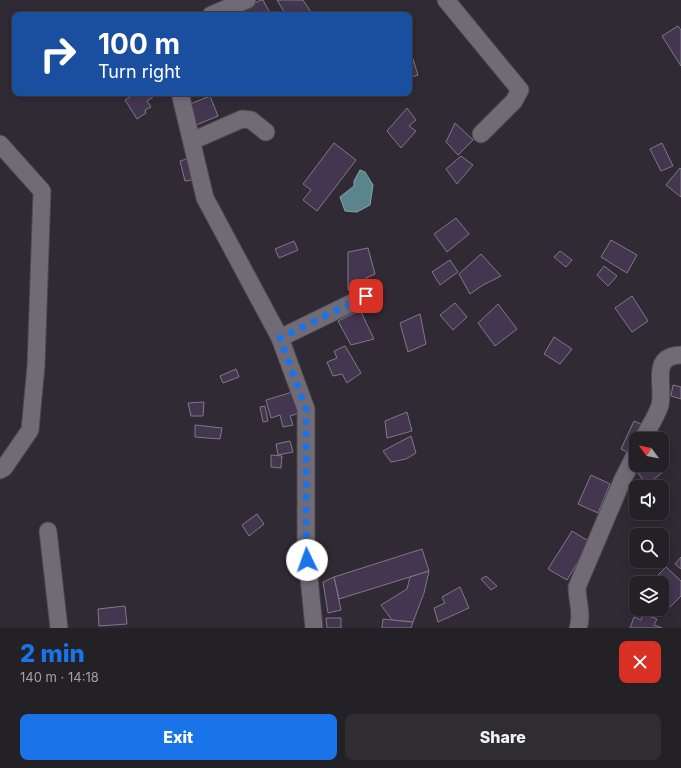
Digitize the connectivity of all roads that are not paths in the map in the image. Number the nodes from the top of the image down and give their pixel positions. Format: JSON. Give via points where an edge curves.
{"nodes":[{"id":1,"x":247,"y":0,"type":"edge"},
{"id":2,"x":446,"y":0,"type":"edge"},
{"id":3,"x":218,"y":12,"type":"edge"},
{"id":4,"x":181,"y":96,"type":"edge"},
{"id":5,"x":266,"y":132,"type":"dead end"},
{"id":6,"x":481,"y":134,"type":"dead end"},
{"id":7,"x":192,"y":141,"type":"junction"},
{"id":8,"x":0,"y":144,"type":"edge"},
{"id":9,"x":366,"y":296,"type":"dead end"},
{"id":10,"x":280,"y":338,"type":"junction"},
{"id":11,"x":681,"y":355,"type":"edge"},
{"id":12,"x":646,"y":432,"type":"edge"},
{"id":13,"x":629,"y":467,"type":"edge"},
{"id":14,"x":0,"y":470,"type":"edge"},
{"id":15,"x":48,"y":531,"type":"dead end"},
{"id":16,"x":59,"y":628,"type":"edge"},
{"id":17,"x":314,"y":628,"type":"edge"},
{"id":18,"x":578,"y":628,"type":"edge"}],
"edges":[{"from":1,"to":3,"type":"street"},
{"from":2,"to":6,"type":"street","via":[[520,90],[514,101]]},
{"from":4,"to":7,"type":"street"},
{"from":5,"to":7,"type":"street","via":[[251,120],[242,119]]},
{"from":7,"to":10,"type":"street","via":[[205,198]]},
{"from":8,"to":14,"type":"street","via":[[42,191],[36,366],[30,430]]},
{"from":9,"to":10,"type":"street"},
{"from":10,"to":17,"type":"street","via":[[306,409],[306,547]]},
{"from":11,"to":12,"type":"street","via":[[667,358],[661,365],[660,405]]},
{"from":13,"to":18,"type":"street","via":[[578,587],[581,620]]},
{"from":15,"to":16,"type":"street"}]}
